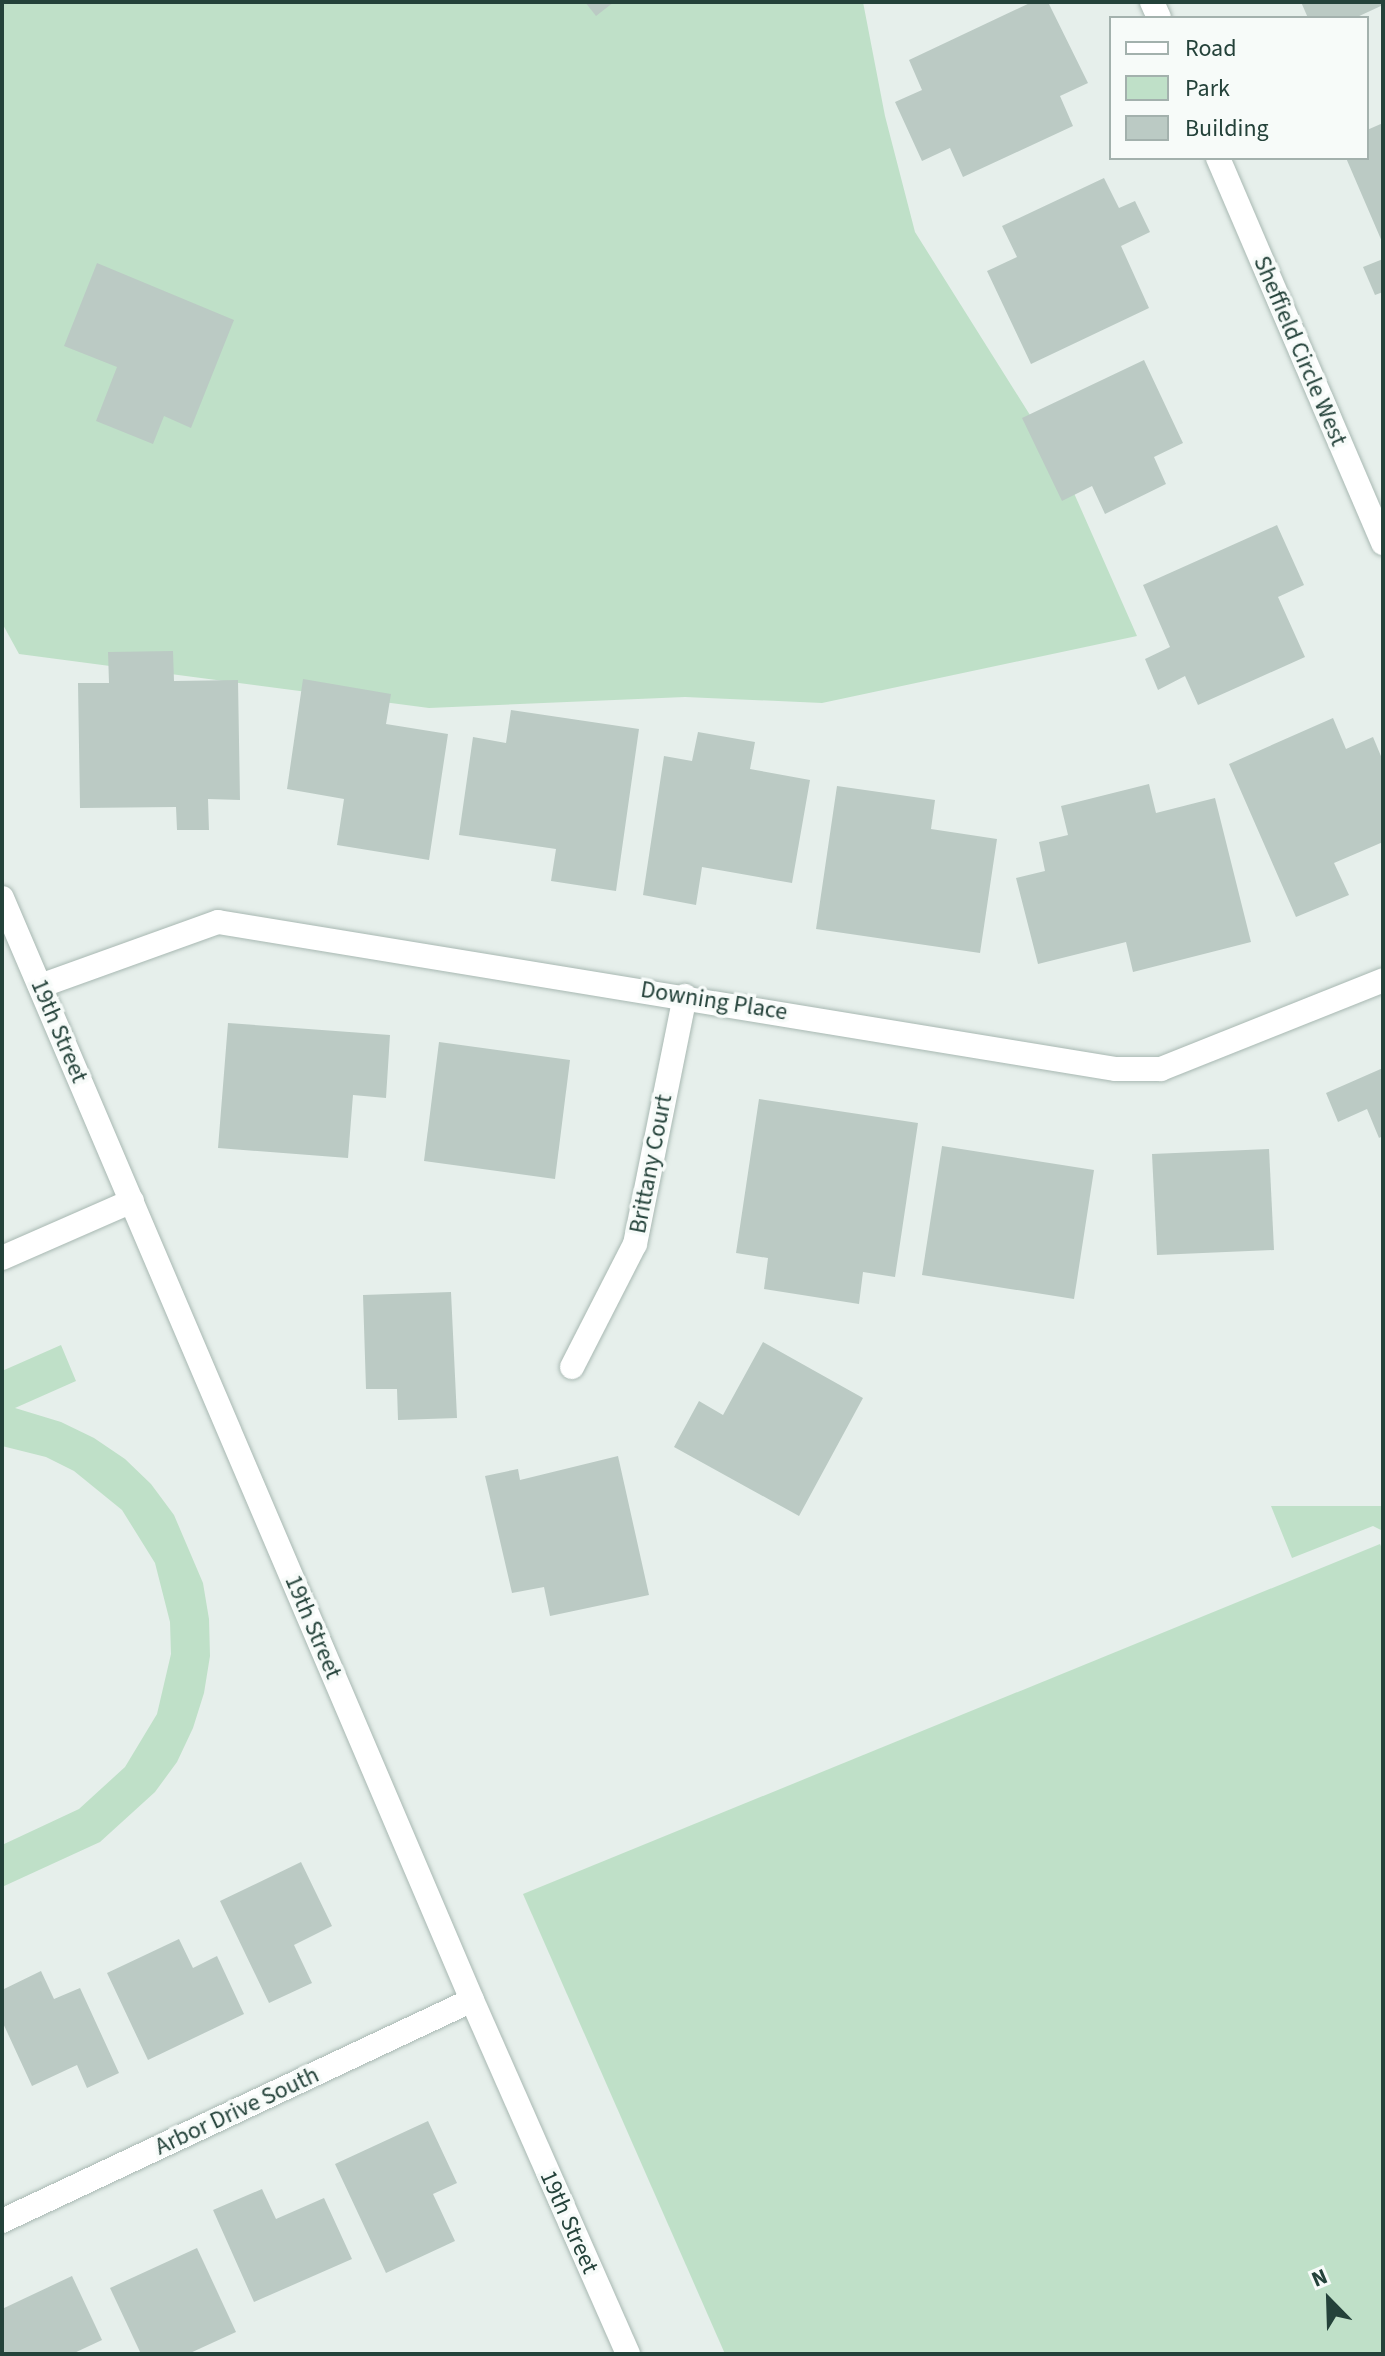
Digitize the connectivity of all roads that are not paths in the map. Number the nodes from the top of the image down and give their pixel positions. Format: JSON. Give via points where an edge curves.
{"nodes":[{"id":1,"x":1219,"y":160,"type":"edge"},
{"id":2,"x":1383,"y":543,"type":"edge"},
{"id":3,"x":2,"y":898,"type":"edge"},
{"id":4,"x":9,"y":932,"type":"edge"},
{"id":5,"x":1383,"y":980,"type":"edge"},
{"id":6,"x":40,"y":986,"type":"junction"},
{"id":7,"x":685,"y":996,"type":"junction"},
{"id":8,"x":132,"y":1201,"type":"junction"},
{"id":9,"x":2,"y":1258,"type":"edge"},
{"id":10,"x":572,"y":1367,"type":"dead end"},
{"id":11,"x":472,"y":2000,"type":"junction"},
{"id":12,"x":2,"y":2221,"type":"edge"},
{"id":13,"x":628,"y":2354,"type":"edge"}],
"edges":[{"from":1,"to":2,"type":"street","name":"Sheffield Circle West"},
{"from":3,"to":4,"type":"street","name":"19th Street"},
{"from":4,"to":6,"type":"street","name":"19th Street"},
{"from":5,"to":7,"type":"street","name":"Downing Place","via":[[1161,1069],[1116,1069]]},
{"from":6,"to":7,"type":"street","name":"Downing Place","via":[[218,922]]},
{"from":6,"to":8,"type":"street","name":"19th Street"},
{"from":7,"to":10,"type":"street","name":"Brittany Court","via":[[635,1244]]},
{"from":8,"to":9,"type":"street"},
{"from":8,"to":11,"type":"street","name":"19th Street"},
{"from":11,"to":12,"type":"street","name":"Arbor Drive South"},
{"from":11,"to":13,"type":"street","name":"19th Street"}]}
